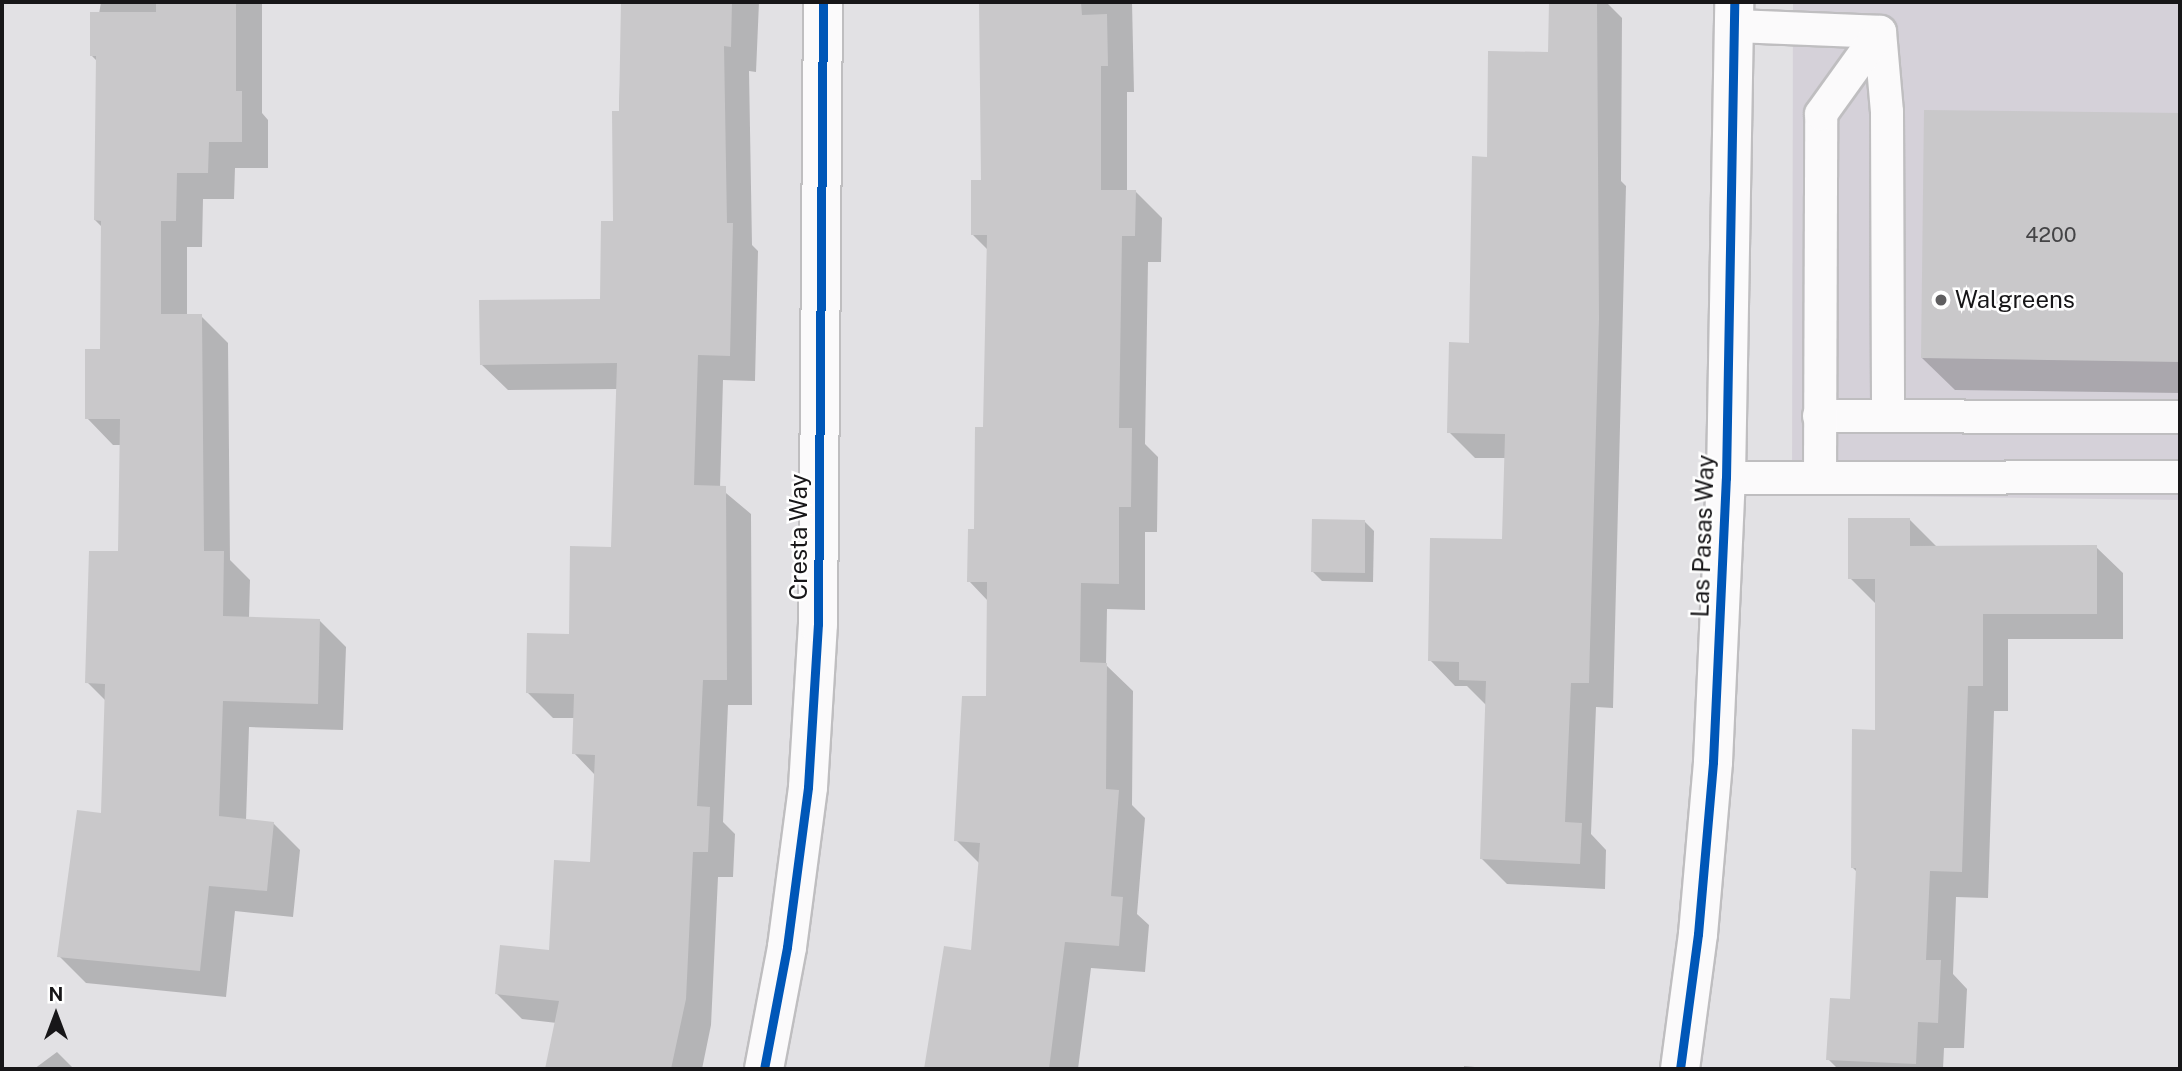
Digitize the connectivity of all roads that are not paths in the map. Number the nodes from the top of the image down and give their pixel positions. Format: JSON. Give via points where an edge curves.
{"nodes":[{"id":1,"x":823,"y":2,"type":"edge"},
{"id":2,"x":1734,"y":14,"type":"edge"},
{"id":3,"x":1880,"y":32,"type":"junction"},
{"id":4,"x":1819,"y":416,"type":"junction"},
{"id":5,"x":1888,"y":416,"type":"junction"},
{"id":6,"x":2180,"y":417,"type":"edge"},
{"id":7,"x":1820,"y":474,"type":"junction"},
{"id":8,"x":2180,"y":477,"type":"edge"},
{"id":9,"x":1726,"y":478,"type":"junction"},
{"id":10,"x":764,"y":1069,"type":"edge"},
{"id":11,"x":1680,"y":1069,"type":"edge"}],
"edges":[{"from":1,"to":10,"type":"street","name":"Cresta Way","via":[[818,624],[808,787],[788,947]]},
{"from":2,"to":3,"type":"lane"},
{"from":2,"to":9,"type":"street","name":"Las Pasas Way"},
{"from":3,"to":4,"type":"lane","via":[[1821,114]]},
{"from":3,"to":5,"type":"lane","via":[[1887,112]]},
{"from":4,"to":5,"type":"lane"},
{"from":4,"to":7,"type":"lane"},
{"from":5,"to":6,"type":"lane"},
{"from":7,"to":8,"type":"lane"},
{"from":7,"to":9,"type":"lane"},
{"from":9,"to":11,"type":"street","name":"Las Pasas Way","via":[[1713,762]]}]}
